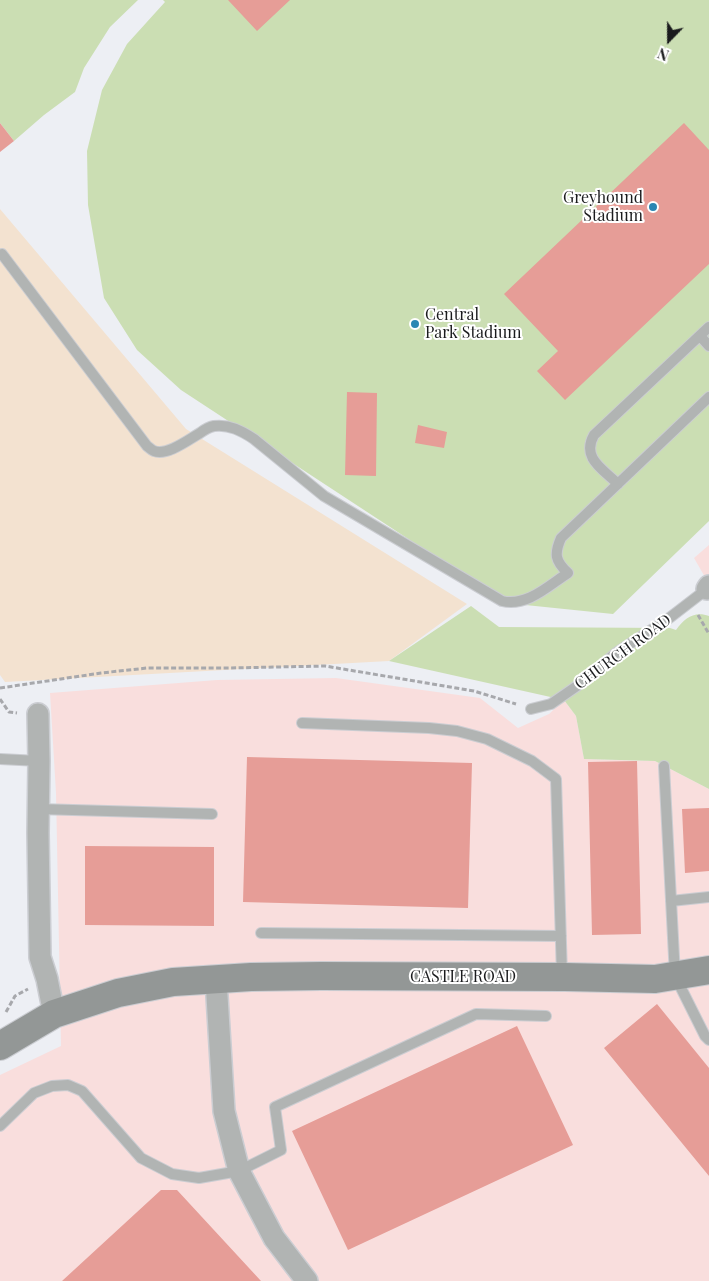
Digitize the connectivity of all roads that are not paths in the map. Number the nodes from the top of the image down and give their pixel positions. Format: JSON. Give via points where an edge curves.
{"nodes":[{"id":1,"x":2,"y":254,"type":"dead end"},
{"id":2,"x":709,"y":327,"type":"edge"},
{"id":3,"x":700,"y":336,"type":"junction"},
{"id":4,"x":709,"y":346,"type":"edge"},
{"id":5,"x":709,"y":397,"type":"edge"},
{"id":6,"x":618,"y":484,"type":"junction"},
{"id":7,"x":702,"y":592,"type":"edge"},
{"id":8,"x":531,"y":709,"type":"road end"},
{"id":9,"x":38,"y":714,"type":"dead end"},
{"id":10,"x":302,"y":723,"type":"dead end"},
{"id":11,"x":0,"y":759,"type":"edge"},
{"id":12,"x":39,"y":761,"type":"junction"},
{"id":13,"x":664,"y":766,"type":"dead end"},
{"id":14,"x":38,"y":809,"type":"junction"},
{"id":15,"x":212,"y":814,"type":"dead end"},
{"id":16,"x":709,"y":897,"type":"edge"},
{"id":17,"x":671,"y":901,"type":"junction"},
{"id":18,"x":261,"y":932,"type":"dead end"},
{"id":19,"x":561,"y":936,"type":"junction"},
{"id":20,"x":709,"y":970,"type":"edge"},
{"id":21,"x":675,"y":976,"type":"junction"},
{"id":22,"x":562,"y":977,"type":"junction"},
{"id":23,"x":216,"y":980,"type":"junction"},
{"id":24,"x":54,"y":1014,"type":"junction"},
{"id":25,"x":546,"y":1016,"type":"dead end"},
{"id":26,"x":709,"y":1040,"type":"edge"},
{"id":27,"x":0,"y":1046,"type":"edge"},
{"id":28,"x":0,"y":1126,"type":"edge"},
{"id":29,"x":239,"y":1171,"type":"junction"},
{"id":30,"x":307,"y":1281,"type":"edge"}],
"edges":[{"from":1,"to":6,"type":"lane","via":[[154,451],[171,449],[211,426],[243,432],[324,496],[502,601],[519,602],[532,597],[568,573],[559,565],[556,556],[561,538]]},
{"from":2,"to":3,"type":"lane"},
{"from":3,"to":4,"type":"lane"},
{"from":3,"to":6,"type":"lane","via":[[594,434],[590,443],[593,460]]},
{"from":5,"to":6,"type":"lane"},
{"from":7,"to":8,"type":"lane","name":"CHURCH ROAD","via":[[616,653],[571,691],[551,704]]},
{"from":9,"to":12,"type":"street"},
{"from":10,"to":19,"type":"lane","via":[[457,731],[487,740],[532,761],[556,779]]},
{"from":11,"to":12,"type":"lane"},
{"from":12,"to":14,"type":"street"},
{"from":13,"to":17,"type":"lane"},
{"from":14,"to":15,"type":"lane"},
{"from":14,"to":24,"type":"street","via":[[40,957]]},
{"from":16,"to":17,"type":"lane"},
{"from":17,"to":21,"type":"lane"},
{"from":18,"to":19,"type":"lane"},
{"from":19,"to":22,"type":"lane"},
{"from":20,"to":21,"type":"main road","name":"CASTLE ROAD"},
{"from":21,"to":22,"type":"main road","name":"CASTLE ROAD","via":[[655,979]]},
{"from":21,"to":26,"type":"lane"},
{"from":22,"to":23,"type":"main road","name":"CASTLE ROAD","via":[[321,976]]},
{"from":23,"to":24,"type":"main road","name":"CASTLE ROAD","via":[[173,982],[118,993]]},
{"from":23,"to":29,"type":"street","via":[[224,1111]]},
{"from":24,"to":27,"type":"main road","name":"CASTLE ROAD"},
{"from":25,"to":29,"type":"lane","via":[[476,1014],[275,1107],[281,1150]]},
{"from":28,"to":29,"type":"lane","via":[[34,1093],[52,1086],[68,1085],[82,1091],[141,1158],[172,1174],[199,1178]]},
{"from":29,"to":30,"type":"street","via":[[274,1238]]}]}
